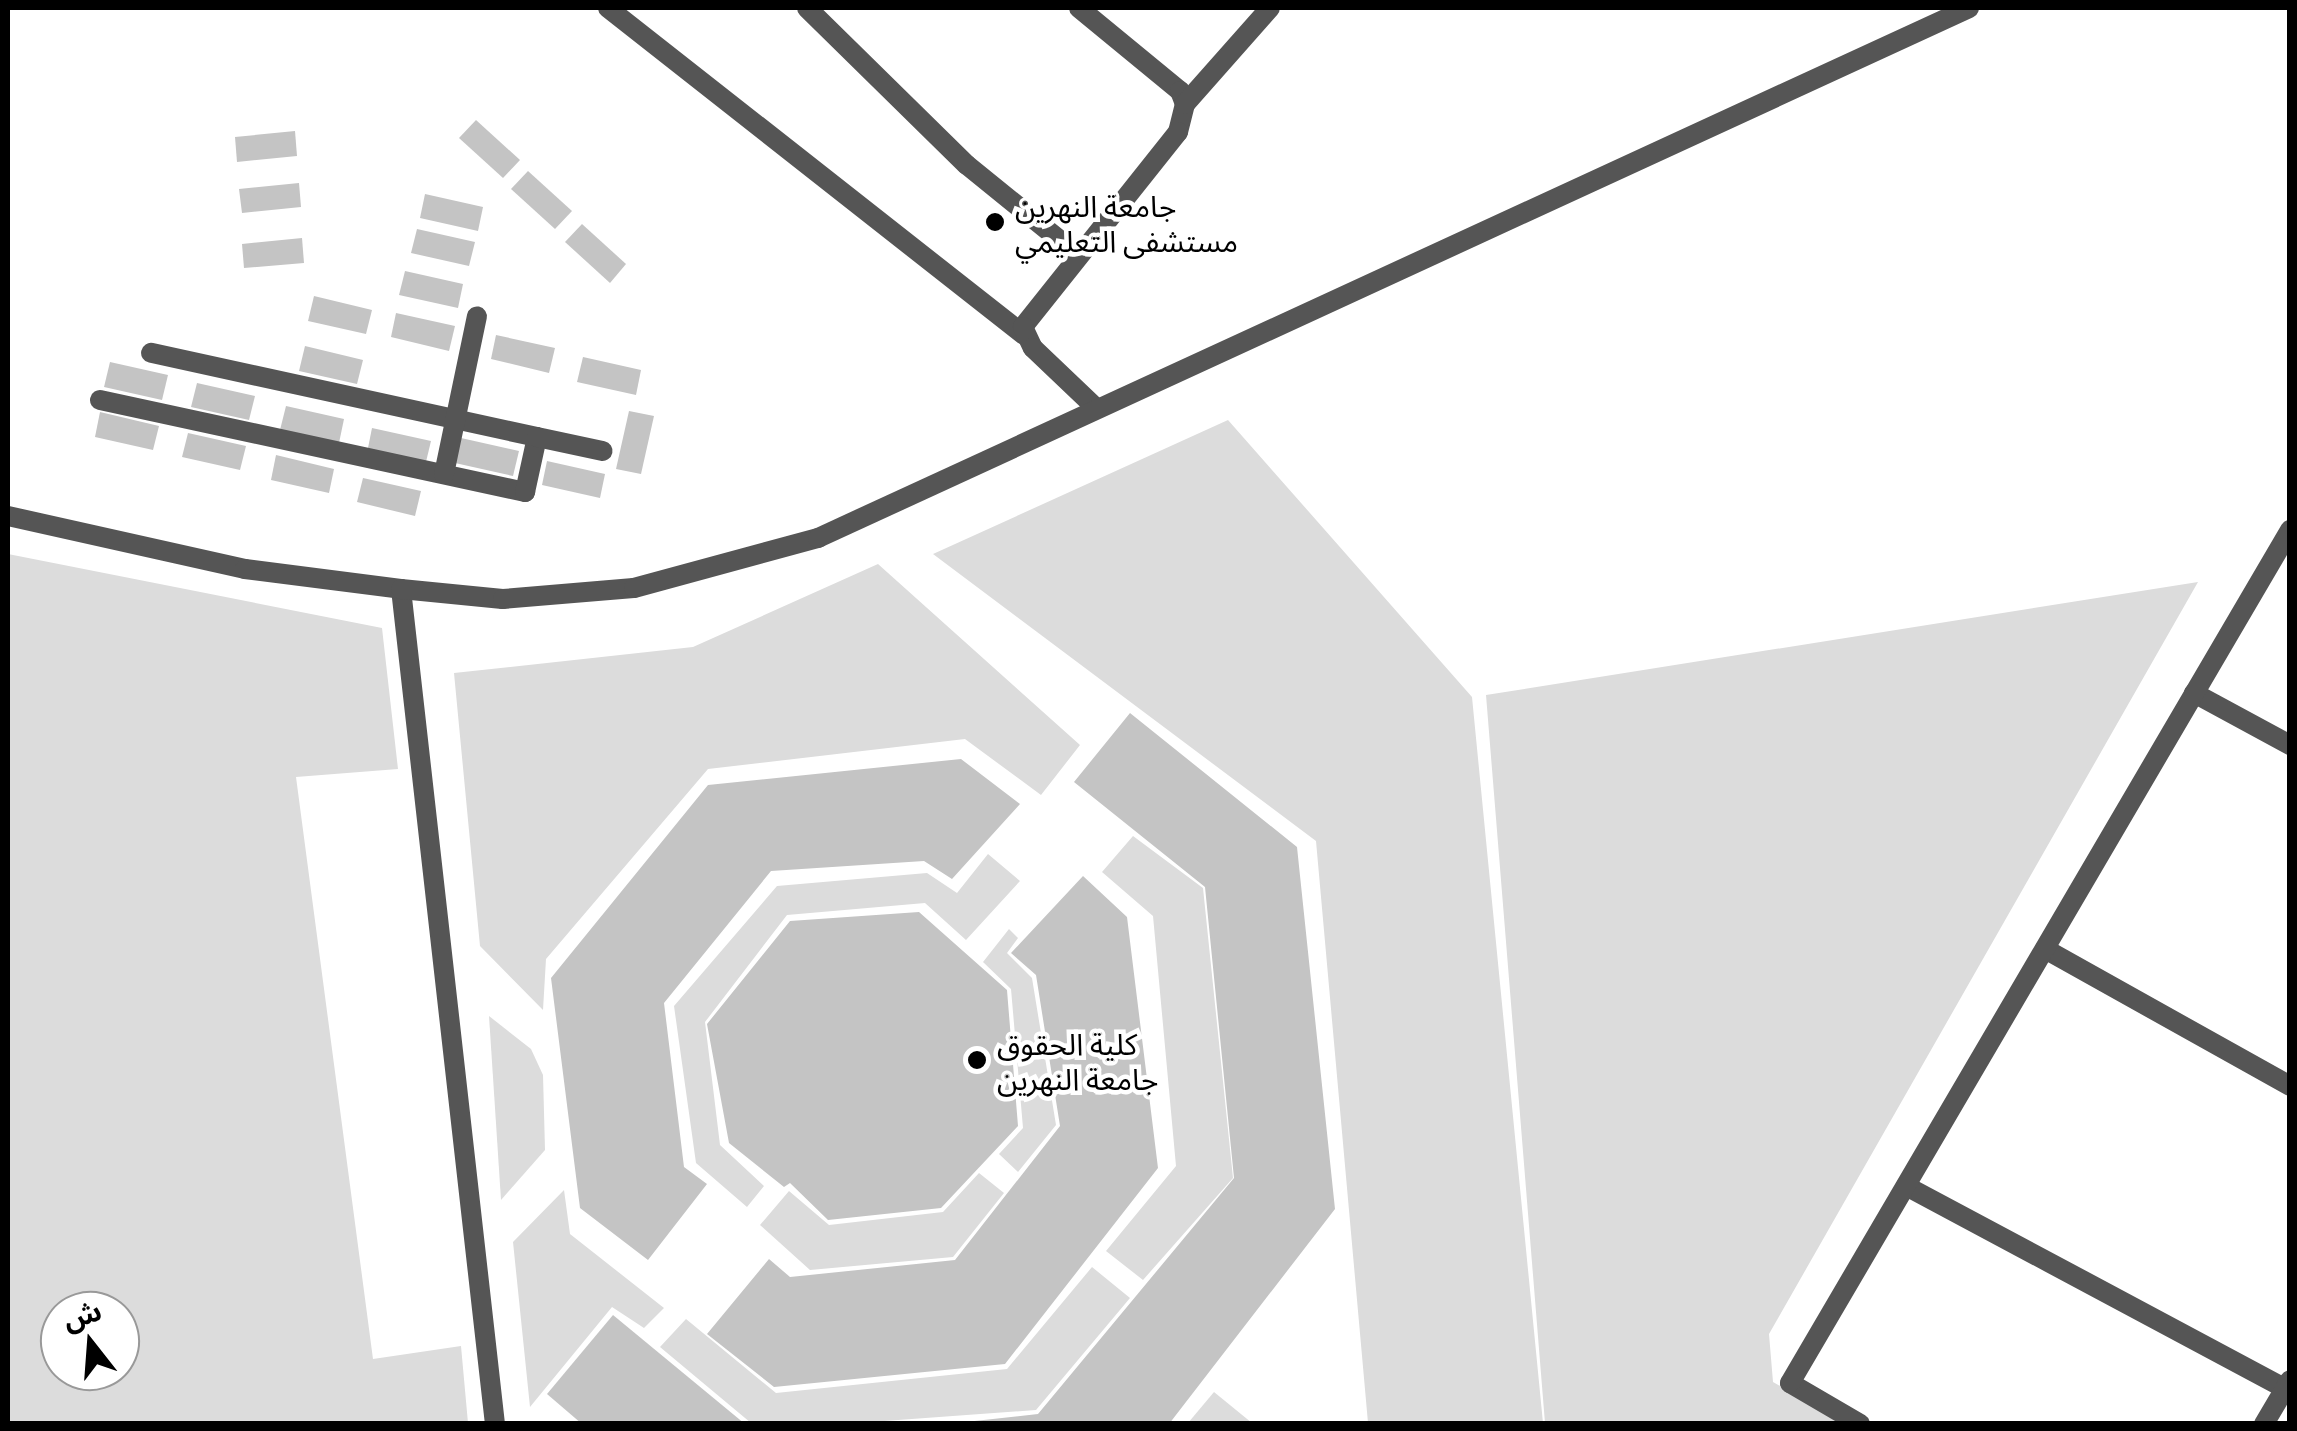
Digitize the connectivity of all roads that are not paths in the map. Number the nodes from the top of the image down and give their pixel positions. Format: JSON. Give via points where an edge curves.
{"nodes":[{"id":1,"x":608,"y":8,"type":"edge"},
{"id":2,"x":806,"y":8,"type":"edge"},
{"id":3,"x":1270,"y":8,"type":"edge"},
{"id":4,"x":1969,"y":8,"type":"edge"},
{"id":5,"x":1090,"y":11,"type":"edge"},
{"id":6,"x":1186,"y":104,"type":"junction"},
{"id":7,"x":1078,"y":255,"type":"junction"},
{"id":8,"x":478,"y":316,"type":"dead end"},
{"id":9,"x":1024,"y":335,"type":"junction"},
{"id":10,"x":151,"y":353,"type":"dead end"},
{"id":11,"x":100,"y":400,"type":"dead end"},
{"id":12,"x":1096,"y":408,"type":"junction"},
{"id":13,"x":456,"y":420,"type":"junction"},
{"id":14,"x":537,"y":437,"type":"junction"},
{"id":15,"x":603,"y":451,"type":"dead end"},
{"id":16,"x":444,"y":474,"type":"junction"},
{"id":17,"x":8,"y":516,"type":"edge"},
{"id":18,"x":2290,"y":530,"type":"edge"},
{"id":19,"x":401,"y":589,"type":"junction"},
{"id":20,"x":2194,"y":693,"type":"junction"},
{"id":21,"x":2290,"y":745,"type":"edge"},
{"id":22,"x":2045,"y":949,"type":"junction"},
{"id":23,"x":2290,"y":1086,"type":"edge"},
{"id":24,"x":1906,"y":1186,"type":"junction"},
{"id":25,"x":2287,"y":1384,"type":"edge"},
{"id":26,"x":495,"y":1424,"type":"edge"},
{"id":27,"x":1860,"y":1424,"type":"edge"},
{"id":28,"x":2264,"y":1424,"type":"edge"}],
"edges":[{"from":1,"to":9,"type":"street"},
{"from":2,"to":7,"type":"street","via":[[967,165]]},
{"from":3,"to":6,"type":"street"},
{"from":4,"to":12,"type":"street"},
{"from":5,"to":6,"type":"street"},
{"from":6,"to":7,"type":"street","via":[[1178,132]]},
{"from":7,"to":9,"type":"street","via":[[1027,318]]},
{"from":8,"to":13,"type":"street"},
{"from":9,"to":12,"type":"street"},
{"from":10,"to":13,"type":"street"},
{"from":11,"to":16,"type":"street"},
{"from":12,"to":19,"type":"street","via":[[818,538],[634,588],[503,598]]},
{"from":13,"to":14,"type":"street"},
{"from":13,"to":16,"type":"street"},
{"from":14,"to":15,"type":"street"},
{"from":14,"to":16,"type":"street","via":[[525,492]]},
{"from":17,"to":19,"type":"street","via":[[245,569]]},
{"from":18,"to":20,"type":"street"},
{"from":19,"to":26,"type":"street"},
{"from":20,"to":21,"type":"street"},
{"from":20,"to":22,"type":"street"},
{"from":22,"to":23,"type":"street"},
{"from":22,"to":24,"type":"street"},
{"from":24,"to":25,"type":"street"},
{"from":24,"to":27,"type":"street","via":[[1790,1384]]},
{"from":25,"to":28,"type":"street"}]}
